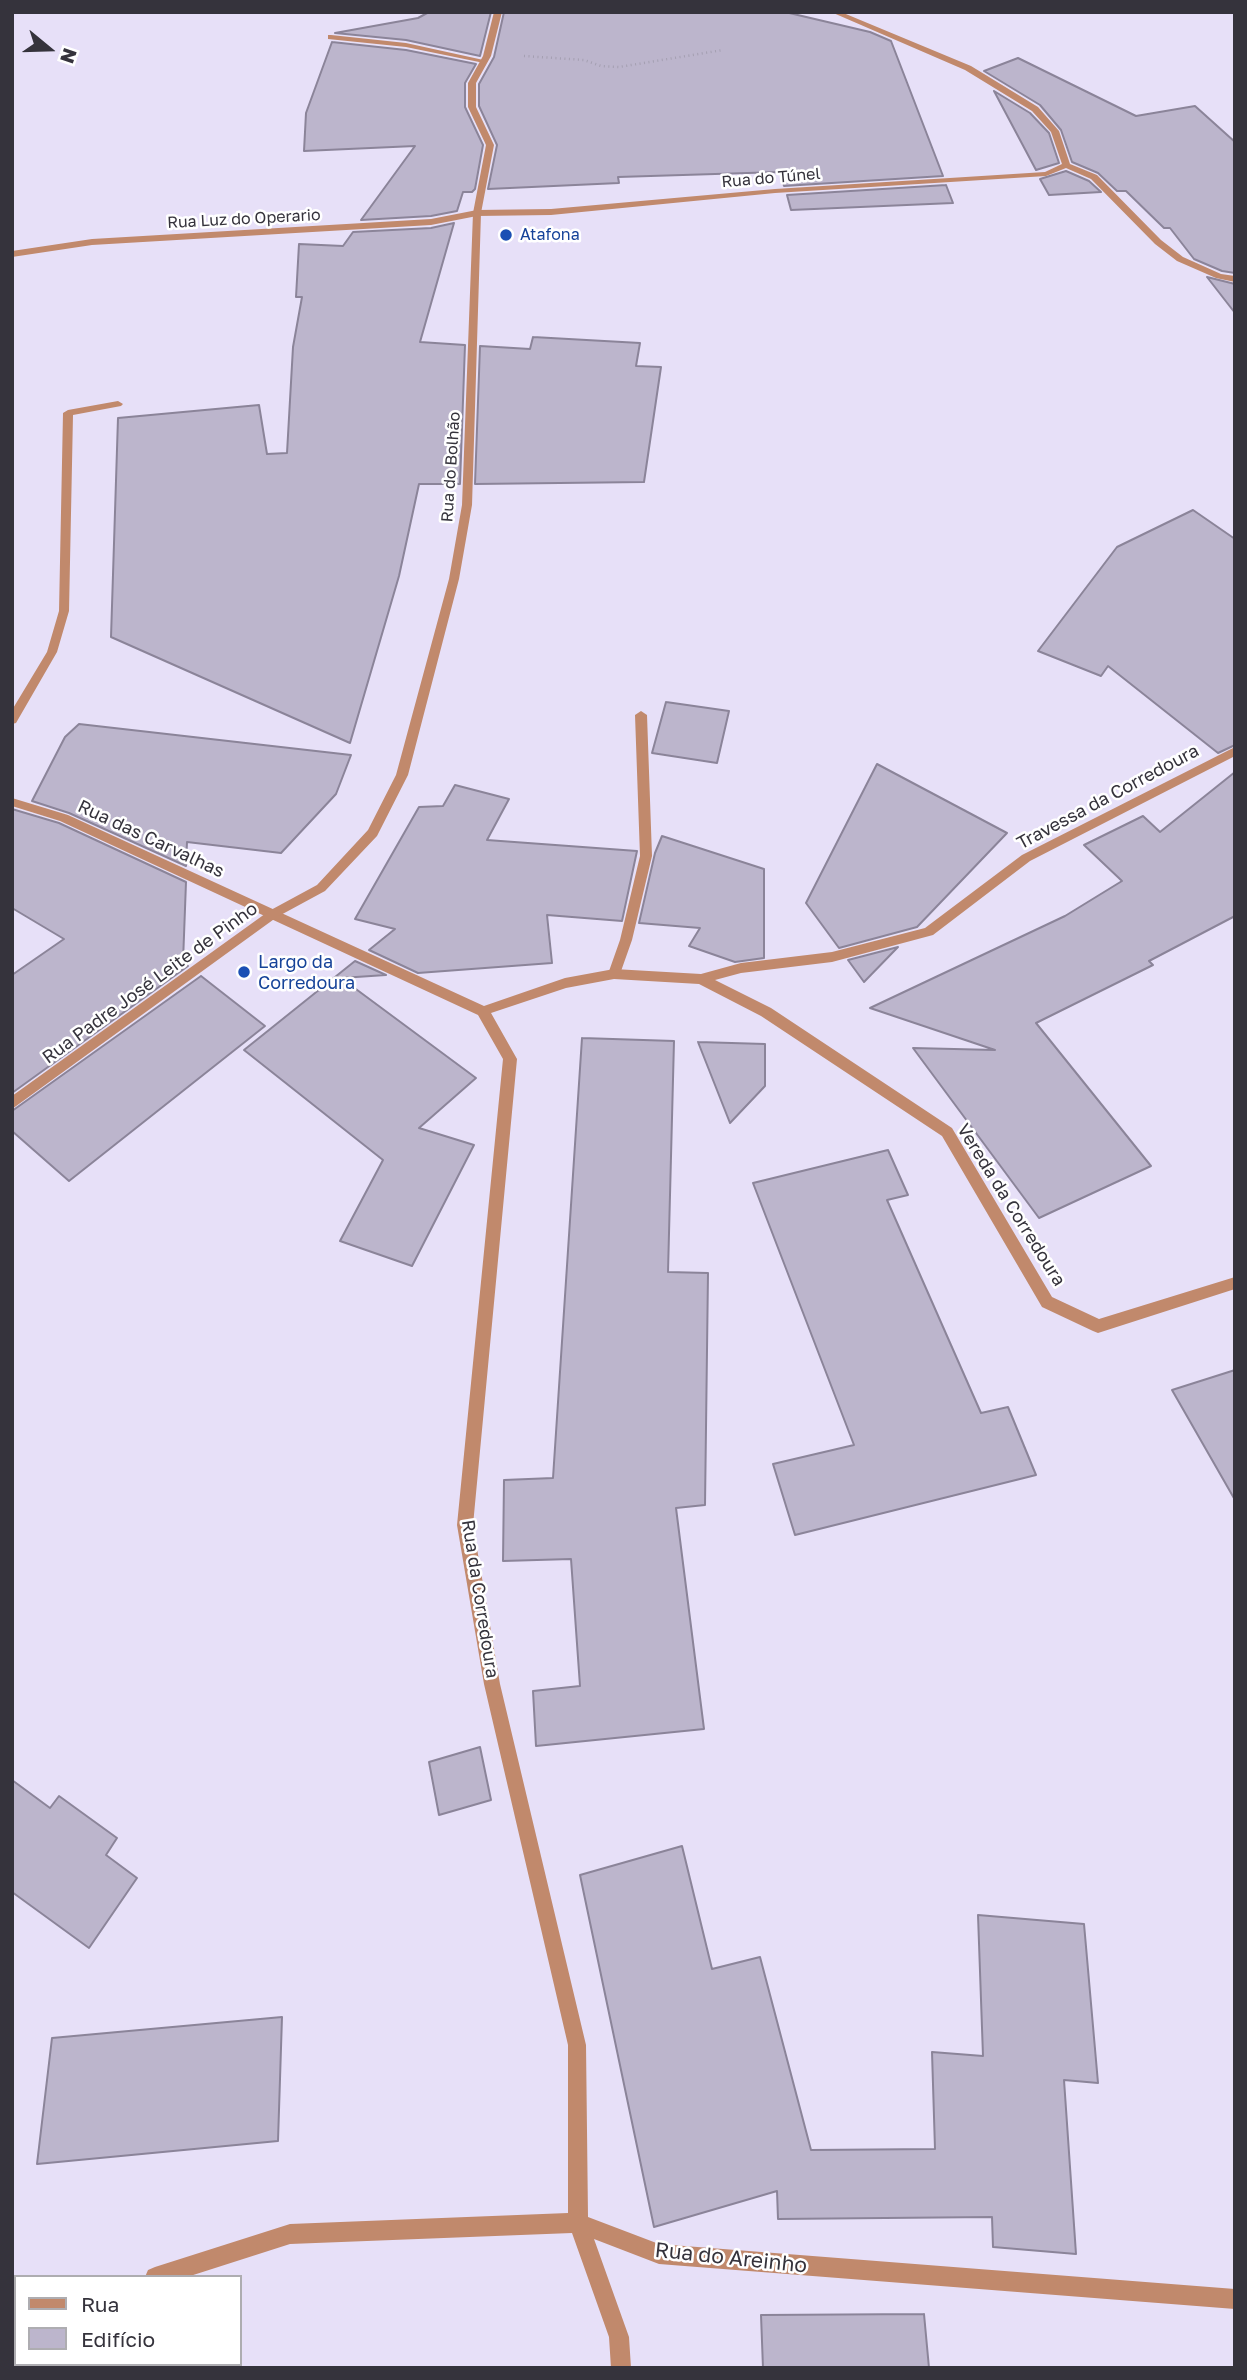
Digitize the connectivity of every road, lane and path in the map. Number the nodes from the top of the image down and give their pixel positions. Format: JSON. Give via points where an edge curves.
{"nodes":[{"id":1,"x":498,"y":12,"type":"edge"},
{"id":2,"x":834,"y":12,"type":"edge"},
{"id":3,"x":331,"y":37,"type":"dead end"},
{"id":4,"x":723,"y":50,"type":"dead end"},
{"id":5,"x":486,"y":58,"type":"junction"},
{"id":6,"x":1066,"y":165,"type":"junction"},
{"id":7,"x":477,"y":213,"type":"junction"},
{"id":8,"x":12,"y":254,"type":"edge"},
{"id":9,"x":1235,"y":279,"type":"edge"},
{"id":10,"x":118,"y":404,"type":"dead end"},
{"id":11,"x":640,"y":715,"type":"dead end"},
{"id":12,"x":12,"y":720,"type":"edge"},
{"id":13,"x":1235,"y":751,"type":"edge"},
{"id":14,"x":12,"y":802,"type":"edge"},
{"id":15,"x":273,"y":914,"type":"junction"},
{"id":16,"x":614,"y":974,"type":"junction"},
{"id":17,"x":701,"y":979,"type":"junction"},
{"id":18,"x":483,"y":1011,"type":"junction"},
{"id":19,"x":12,"y":1104,"type":"edge"},
{"id":20,"x":1235,"y":1283,"type":"edge"},
{"id":21,"x":578,"y":2223,"type":"junction"},
{"id":22,"x":161,"y":2275,"type":"edge"},
{"id":23,"x":1235,"y":2298,"type":"edge"},
{"id":24,"x":621,"y":2368,"type":"edge"}],
"edges":[{"from":1,"to":5,"type":"street","name":"Rua do Bolhão"},
{"from":2,"to":6,"type":"street","via":[[968,68],[1035,109],[1055,131]]},
{"from":3,"to":5,"type":"street"},
{"from":4,"to":5,"type":"path","via":[[619,68],[584,60]]},
{"from":5,"to":7,"type":"street","name":"Rua do Bolhão","via":[[471,83],[472,107],[490,145]]},
{"from":6,"to":7,"type":"street","name":"Rua do Túnel","via":[[1046,173],[551,212]]},
{"from":6,"to":9,"type":"street","via":[[1094,177],[1180,259]]},
{"from":7,"to":8,"type":"street","name":"Rua Luz do Operario","via":[[431,222],[92,242]]},
{"from":7,"to":15,"type":"street","name":"Rua do Bolhão","via":[[467,505],[454,579],[402,775],[373,833],[321,888]]},
{"from":10,"to":12,"type":"street","via":[[68,413],[64,611],[52,652]]},
{"from":11,"to":16,"type":"street","via":[[646,856]]},
{"from":13,"to":17,"type":"street","name":"Travessa da Corredoura","via":[[1026,858],[929,932],[832,957],[741,968]]},
{"from":14,"to":15,"type":"street","name":"Rua das Carvalhas","via":[[64,818]]},
{"from":15,"to":18,"type":"street"},
{"from":15,"to":19,"type":"street","name":"Rua Padre José Leite de Pinho"},
{"from":16,"to":17,"type":"street","name":"Travessa da Corredoura"},
{"from":16,"to":18,"type":"street","name":"Travessa da Corredoura","via":[[565,983]]},
{"from":17,"to":20,"type":"street","name":"Vereda da Corredoura","via":[[766,1012],[947,1132],[1048,1302],[1098,1326]]},
{"from":18,"to":21,"type":"street","name":"Rua da Corredoura","via":[[510,1059],[465,1525],[492,1684],[577,2045]]},
{"from":21,"to":22,"type":"street","name":"Rua do Areinho","via":[[290,2234]]},
{"from":21,"to":23,"type":"street","name":"Rua do Areinho","via":[[659,2254]]},
{"from":21,"to":24,"type":"street","name":"Rua da Corredoura","via":[[619,2337]]}]}
